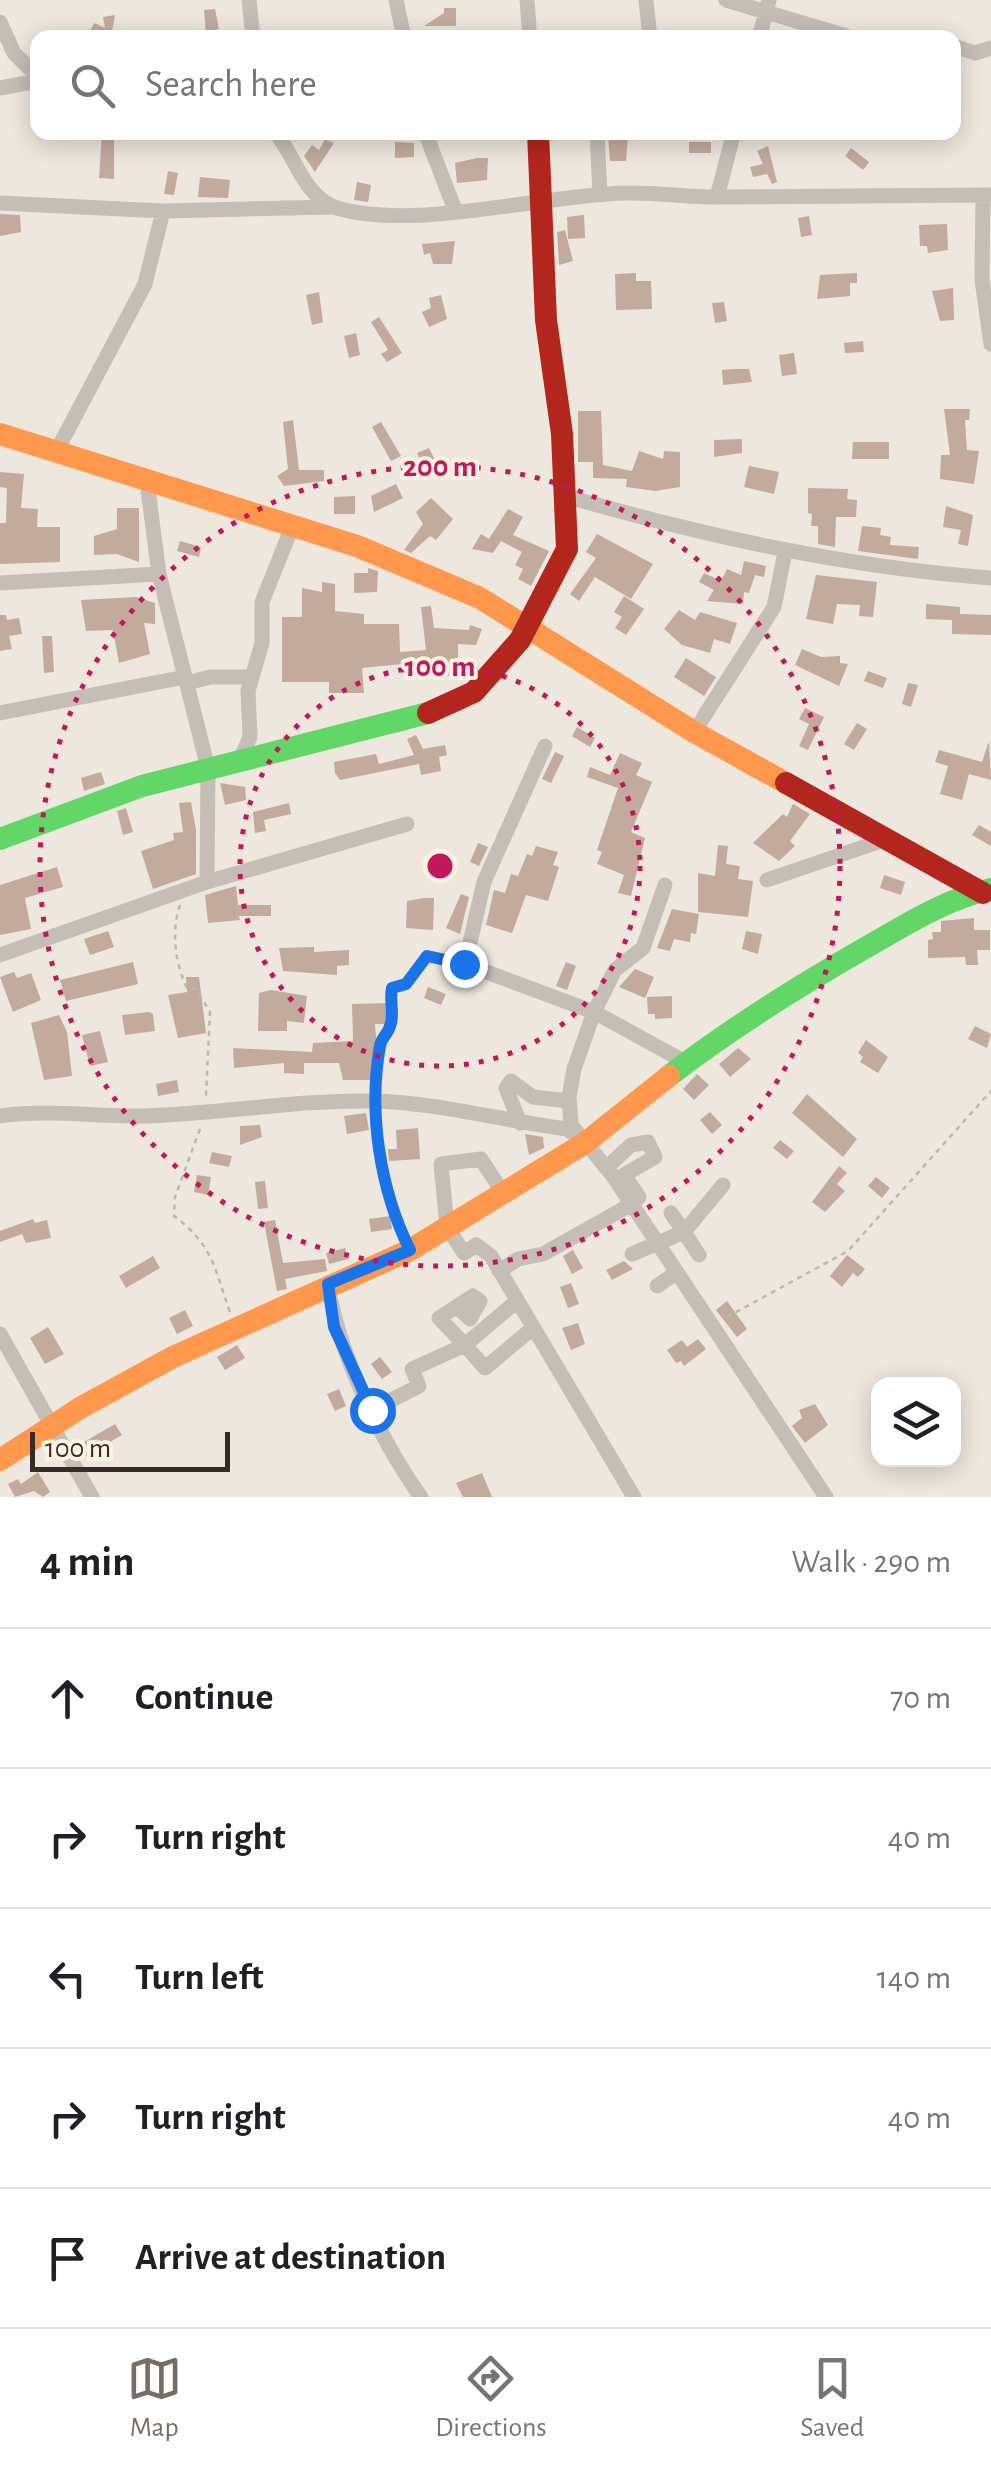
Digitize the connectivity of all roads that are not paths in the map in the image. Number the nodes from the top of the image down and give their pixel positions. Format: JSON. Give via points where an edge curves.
{"nodes":[{"id":1,"x":249,"y":0,"type":"edge"},
{"id":2,"x":396,"y":0,"type":"edge"},
{"id":3,"x":527,"y":0,"type":"edge"},
{"id":4,"x":646,"y":0,"type":"edge"},
{"id":5,"x":726,"y":0,"type":"edge"},
{"id":6,"x":768,"y":6,"type":"edge"},
{"id":7,"x":0,"y":22,"type":"edge"},
{"id":8,"x":252,"y":30,"type":"edge"},
{"id":9,"x":402,"y":30,"type":"edge"},
{"id":10,"x":529,"y":30,"type":"edge"},
{"id":11,"x":649,"y":30,"type":"edge"},
{"id":12,"x":832,"y":30,"type":"edge"},
{"id":13,"x":961,"y":48,"type":"edge"},
{"id":14,"x":991,"y":48,"type":"edge"},
{"id":15,"x":30,"y":72,"type":"edge"},
{"id":16,"x":30,"y":81,"type":"edge"},
{"id":17,"x":0,"y":88,"type":"edge"},
{"id":18,"x":280,"y":140,"type":"edge"},
{"id":19,"x":428,"y":140,"type":"edge"},
{"id":20,"x":539,"y":140,"type":"edge"},
{"id":21,"x":597,"y":140,"type":"edge"},
{"id":22,"x":732,"y":140,"type":"edge"},
{"id":23,"x":600,"y":195,"type":"junction"},
{"id":24,"x":987,"y":195,"type":"edge"},
{"id":25,"x":717,"y":197,"type":"junction"},
{"id":26,"x":543,"y":200,"type":"junction"},
{"id":27,"x":0,"y":203,"type":"edge"},
{"id":28,"x":332,"y":207,"type":"junction"},
{"id":29,"x":455,"y":210,"type":"junction"},
{"id":30,"x":163,"y":211,"type":"junction"},
{"id":31,"x":991,"y":344,"type":"edge"},
{"id":32,"x":0,"y":434,"type":"edge"},
{"id":33,"x":55,"y":454,"type":"junction"},
{"id":34,"x":147,"y":482,"type":"junction"},
{"id":35,"x":565,"y":496,"type":"junction"},
{"id":36,"x":292,"y":526,"type":"junction"},
{"id":37,"x":785,"y":552,"type":"junction"},
{"id":38,"x":158,"y":574,"type":"junction"},
{"id":39,"x":991,"y":578,"type":"edge"},
{"id":40,"x":0,"y":583,"type":"edge"},
{"id":41,"x":530,"y":626,"type":"junction"},
{"id":42,"x":251,"y":678,"type":"junction"},
{"id":43,"x":186,"y":680,"type":"junction"},
{"id":44,"x":0,"y":713,"type":"edge"},
{"id":45,"x":694,"y":732,"type":"junction"},
{"id":46,"x":545,"y":746,"type":"dead end"},
{"id":47,"x":240,"y":760,"type":"junction"},
{"id":48,"x":208,"y":768,"type":"junction"},
{"id":49,"x":408,"y":824,"type":"dead end"},
{"id":50,"x":0,"y":839,"type":"edge"},
{"id":51,"x":884,"y":840,"type":"junction"},
{"id":52,"x":767,"y":880,"type":"dead end"},
{"id":53,"x":207,"y":882,"type":"junction"},
{"id":54,"x":665,"y":885,"type":"dead end"},
{"id":55,"x":988,"y":893,"type":"edge"},
{"id":56,"x":0,"y":955,"type":"edge"},
{"id":57,"x":594,"y":1012,"type":"junction"},
{"id":58,"x":687,"y":1063,"type":"junction"},
{"id":59,"x":569,"y":1102,"type":"junction"},
{"id":60,"x":0,"y":1116,"type":"edge"},
{"id":61,"x":520,"y":1123,"type":"junction"},
{"id":62,"x":585,"y":1143,"type":"junction"},
{"id":63,"x":606,"y":1168,"type":"junction"},
{"id":64,"x":723,"y":1185,"type":"dead end"},
{"id":65,"x":503,"y":1193,"type":"junction"},
{"id":66,"x":632,"y":1204,"type":"junction"},
{"id":67,"x":672,"y":1213,"type":"dead end"},
{"id":68,"x":447,"y":1228,"type":"junction"},
{"id":69,"x":684,"y":1232,"type":"junction"},
{"id":70,"x":656,"y":1242,"type":"junction"},
{"id":71,"x":632,"y":1254,"type":"dead end"},
{"id":72,"x":699,"y":1255,"type":"dead end"},
{"id":73,"x":500,"y":1270,"type":"junction"},
{"id":74,"x":676,"y":1273,"type":"junction"},
{"id":75,"x":328,"y":1284,"type":"junction"},
{"id":76,"x":657,"y":1286,"type":"dead end"},
{"id":77,"x":518,"y":1301,"type":"junction"},
{"id":78,"x":457,"y":1307,"type":"dead end"},
{"id":79,"x":533,"y":1328,"type":"junction"},
{"id":80,"x":0,"y":1334,"type":"edge"},
{"id":81,"x":465,"y":1344,"type":"junction"},
{"id":82,"x":372,"y":1410,"type":"junction"},
{"id":83,"x":55,"y":1425,"type":"junction"},
{"id":84,"x":0,"y":1460,"type":"edge"},
{"id":85,"x":92,"y":1497,"type":"edge"},
{"id":86,"x":422,"y":1497,"type":"edge"},
{"id":87,"x":634,"y":1497,"type":"edge"},
{"id":88,"x":826,"y":1497,"type":"edge"}],
"edges":[{"from":1,"to":8,"type":"street"},
{"from":2,"to":9,"type":"street"},
{"from":3,"to":10,"type":"street"},
{"from":4,"to":11,"type":"street"},
{"from":5,"to":6,"type":"street"},
{"from":6,"to":12,"type":"street"},
{"from":7,"to":15,"type":"street"},
{"from":13,"to":14,"type":"street"},
{"from":16,"to":17,"type":"street"},
{"from":18,"to":28,"type":"street","via":[[299,174]]},
{"from":19,"to":29,"type":"street"},
{"from":20,"to":26,"type":"street"},
{"from":21,"to":23,"type":"street"},
{"from":22,"to":25,"type":"street"},
{"from":23,"to":25,"type":"street"},
{"from":23,"to":26,"type":"street"},
{"from":24,"to":25,"type":"street"},
{"from":24,"to":31,"type":"street","via":[[982,280]]},
{"from":26,"to":29,"type":"street"},
{"from":26,"to":35,"type":"street","via":[[546,320]]},
{"from":27,"to":30,"type":"street"},
{"from":28,"to":29,"type":"street","via":[[400,214]]},
{"from":28,"to":30,"type":"street"},
{"from":30,"to":33,"type":"street","via":[[145,284]]},
{"from":32,"to":33,"type":"street"},
{"from":33,"to":34,"type":"street"},
{"from":34,"to":36,"type":"street"},
{"from":34,"to":38,"type":"street"},
{"from":35,"to":37,"type":"street"},
{"from":35,"to":41,"type":"street","via":[[568,549]]},
{"from":36,"to":41,"type":"street","via":[[426,574]]},
{"from":36,"to":42,"type":"street","via":[[262,602],[262,642]]},
{"from":37,"to":39,"type":"street"},
{"from":37,"to":45,"type":"street","via":[[774,607]]},
{"from":38,"to":40,"type":"street"},
{"from":38,"to":43,"type":"street"},
{"from":41,"to":45,"type":"street"},
{"from":41,"to":47,"type":"street","via":[[474,692],[431,712]]},
{"from":42,"to":43,"type":"street"},
{"from":42,"to":47,"type":"street","via":[[250,737]]},
{"from":43,"to":44,"type":"street"},
{"from":43,"to":48,"type":"street"},
{"from":45,"to":51,"type":"street"},
{"from":46,"to":57,"type":"street","via":[[484,882],[464,964]]},
{"from":47,"to":48,"type":"street"},
{"from":48,"to":50,"type":"street"},
{"from":48,"to":53,"type":"street"},
{"from":49,"to":53,"type":"street"},
{"from":51,"to":52,"type":"street"},
{"from":51,"to":55,"type":"street"},
{"from":53,"to":56,"type":"street"},
{"from":54,"to":57,"type":"street","via":[[643,948],[615,970]]},
{"from":55,"to":58,"type":"street","via":[[951,898]]},
{"from":57,"to":58,"type":"street"},
{"from":57,"to":59,"type":"street"},
{"from":58,"to":62,"type":"street"},
{"from":59,"to":61,"type":"street","via":[[533,1097],[511,1082],[506,1088]]},
{"from":59,"to":62,"type":"street","via":[[571,1125]]},
{"from":60,"to":61,"type":"street","via":[[40,1110],[204,1114],[376,1101]]},
{"from":61,"to":62,"type":"street","via":[[567,1129]]},
{"from":62,"to":63,"type":"street"},
{"from":62,"to":65,"type":"street"},
{"from":63,"to":66,"type":"street"},
{"from":63,"to":66,"type":"street","via":[[631,1145],[648,1142],[655,1156],[624,1175],[639,1196]]},
{"from":64,"to":69,"type":"street"},
{"from":65,"to":68,"type":"street"},
{"from":65,"to":68,"type":"street","via":[[480,1158],[441,1164]]},
{"from":66,"to":70,"type":"street"},
{"from":66,"to":73,"type":"street"},
{"from":67,"to":69,"type":"street"},
{"from":68,"to":73,"type":"street","via":[[464,1253],[476,1245]]},
{"from":68,"to":75,"type":"street"},
{"from":69,"to":70,"type":"street"},
{"from":69,"to":72,"type":"street"},
{"from":70,"to":71,"type":"street"},
{"from":70,"to":74,"type":"street"},
{"from":73,"to":77,"type":"street"},
{"from":74,"to":76,"type":"street"},
{"from":74,"to":88,"type":"street"},
{"from":75,"to":82,"type":"street","via":[[334,1327]]},
{"from":75,"to":83,"type":"street","via":[[173,1357]]},
{"from":77,"to":79,"type":"street"},
{"from":77,"to":81,"type":"street"},
{"from":78,"to":81,"type":"street","via":[[439,1318]]},
{"from":79,"to":81,"type":"street","via":[[484,1368]]},
{"from":79,"to":87,"type":"street"},
{"from":80,"to":83,"type":"street"},
{"from":81,"to":82,"type":"street","via":[[412,1369],[419,1386]]},
{"from":82,"to":86,"type":"street"},
{"from":83,"to":84,"type":"street"},
{"from":83,"to":85,"type":"street"}]}
